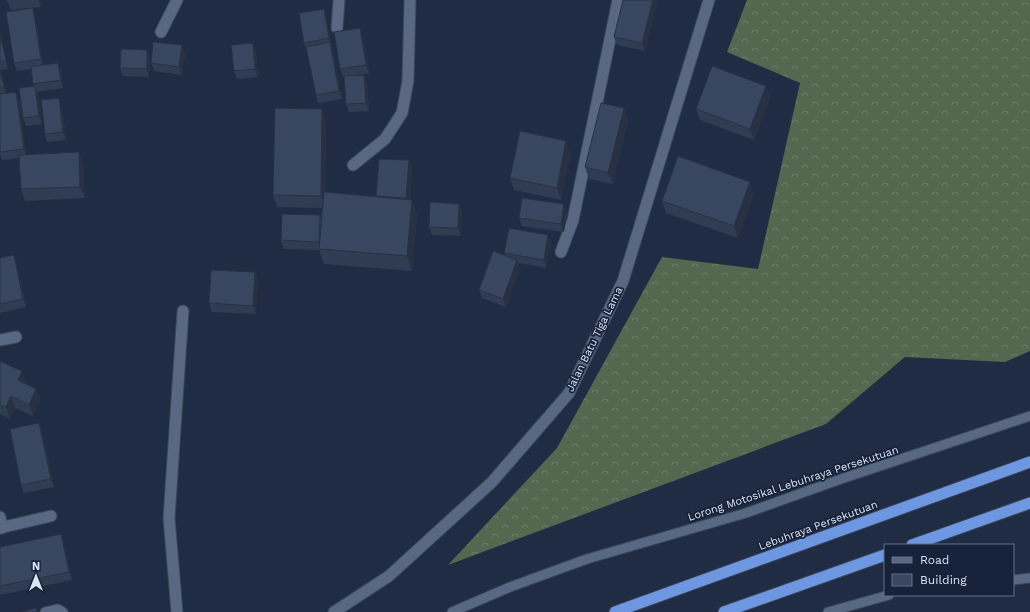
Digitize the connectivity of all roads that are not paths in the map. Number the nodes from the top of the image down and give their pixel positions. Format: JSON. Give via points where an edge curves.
{"nodes":[{"id":1,"x":177,"y":0,"type":"edge"},
{"id":2,"x":339,"y":0,"type":"edge"},
{"id":3,"x":410,"y":0,"type":"edge"},
{"id":4,"x":618,"y":0,"type":"edge"},
{"id":5,"x":709,"y":0,"type":"edge"},
{"id":6,"x":337,"y":28,"type":"dead end"},
{"id":7,"x":161,"y":32,"type":"dead end"},
{"id":8,"x":353,"y":164,"type":"dead end"},
{"id":9,"x":561,"y":252,"type":"dead end"},
{"id":10,"x":183,"y":311,"type":"dead end"},
{"id":11,"x":16,"y":337,"type":"dead end"},
{"id":12,"x":0,"y":340,"type":"edge"},
{"id":13,"x":1030,"y":416,"type":"edge"},
{"id":14,"x":1030,"y":462,"type":"edge"},
{"id":15,"x":1030,"y":503,"type":"edge"},
{"id":16,"x":50,"y":516,"type":"dead end"},
{"id":17,"x":1,"y":524,"type":"edge"},
{"id":18,"x":915,"y":544,"type":"edge"},
{"id":19,"x":884,"y":555,"type":"edge"},
{"id":20,"x":1030,"y":578,"type":"edge"},
{"id":21,"x":1014,"y":580,"type":"edge"},
{"id":22,"x":885,"y":596,"type":"edge"},
{"id":23,"x":45,"y":612,"type":"edge"},
{"id":24,"x":63,"y":612,"type":"edge"},
{"id":25,"x":177,"y":612,"type":"edge"},
{"id":26,"x":334,"y":612,"type":"edge"},
{"id":27,"x":452,"y":612,"type":"edge"},
{"id":28,"x":616,"y":612,"type":"edge"},
{"id":29,"x":724,"y":612,"type":"edge"},
{"id":30,"x":828,"y":612,"type":"edge"}],
"edges":[{"from":1,"to":7,"type":"street"},
{"from":2,"to":6,"type":"street"},
{"from":3,"to":8,"type":"street","via":[[408,81],[402,113],[385,139]]},
{"from":4,"to":9,"type":"street","via":[[573,220]]},
{"from":5,"to":26,"type":"street","name":"Jalan Batu Tiga Lama","via":[[623,281],[569,392],[492,482],[388,576]]},
{"from":10,"to":25,"type":"street","via":[[168,518]]},
{"from":11,"to":12,"type":"street"},
{"from":13,"to":27,"type":"lane","name":"Lorong Motosikal Lebuhraya Persekutuan","via":[[746,513],[587,559],[510,587]]},
{"from":14,"to":28,"type":"highway","name":"Lebuhraya Persekutuan"},
{"from":15,"to":18,"type":"highway"},
{"from":16,"to":17,"type":"street"},
{"from":19,"to":29,"type":"highway"},
{"from":20,"to":21,"type":"lane"},
{"from":22,"to":30,"type":"lane"},
{"from":23,"to":24,"type":"lane","via":[[58,609]]}]}
